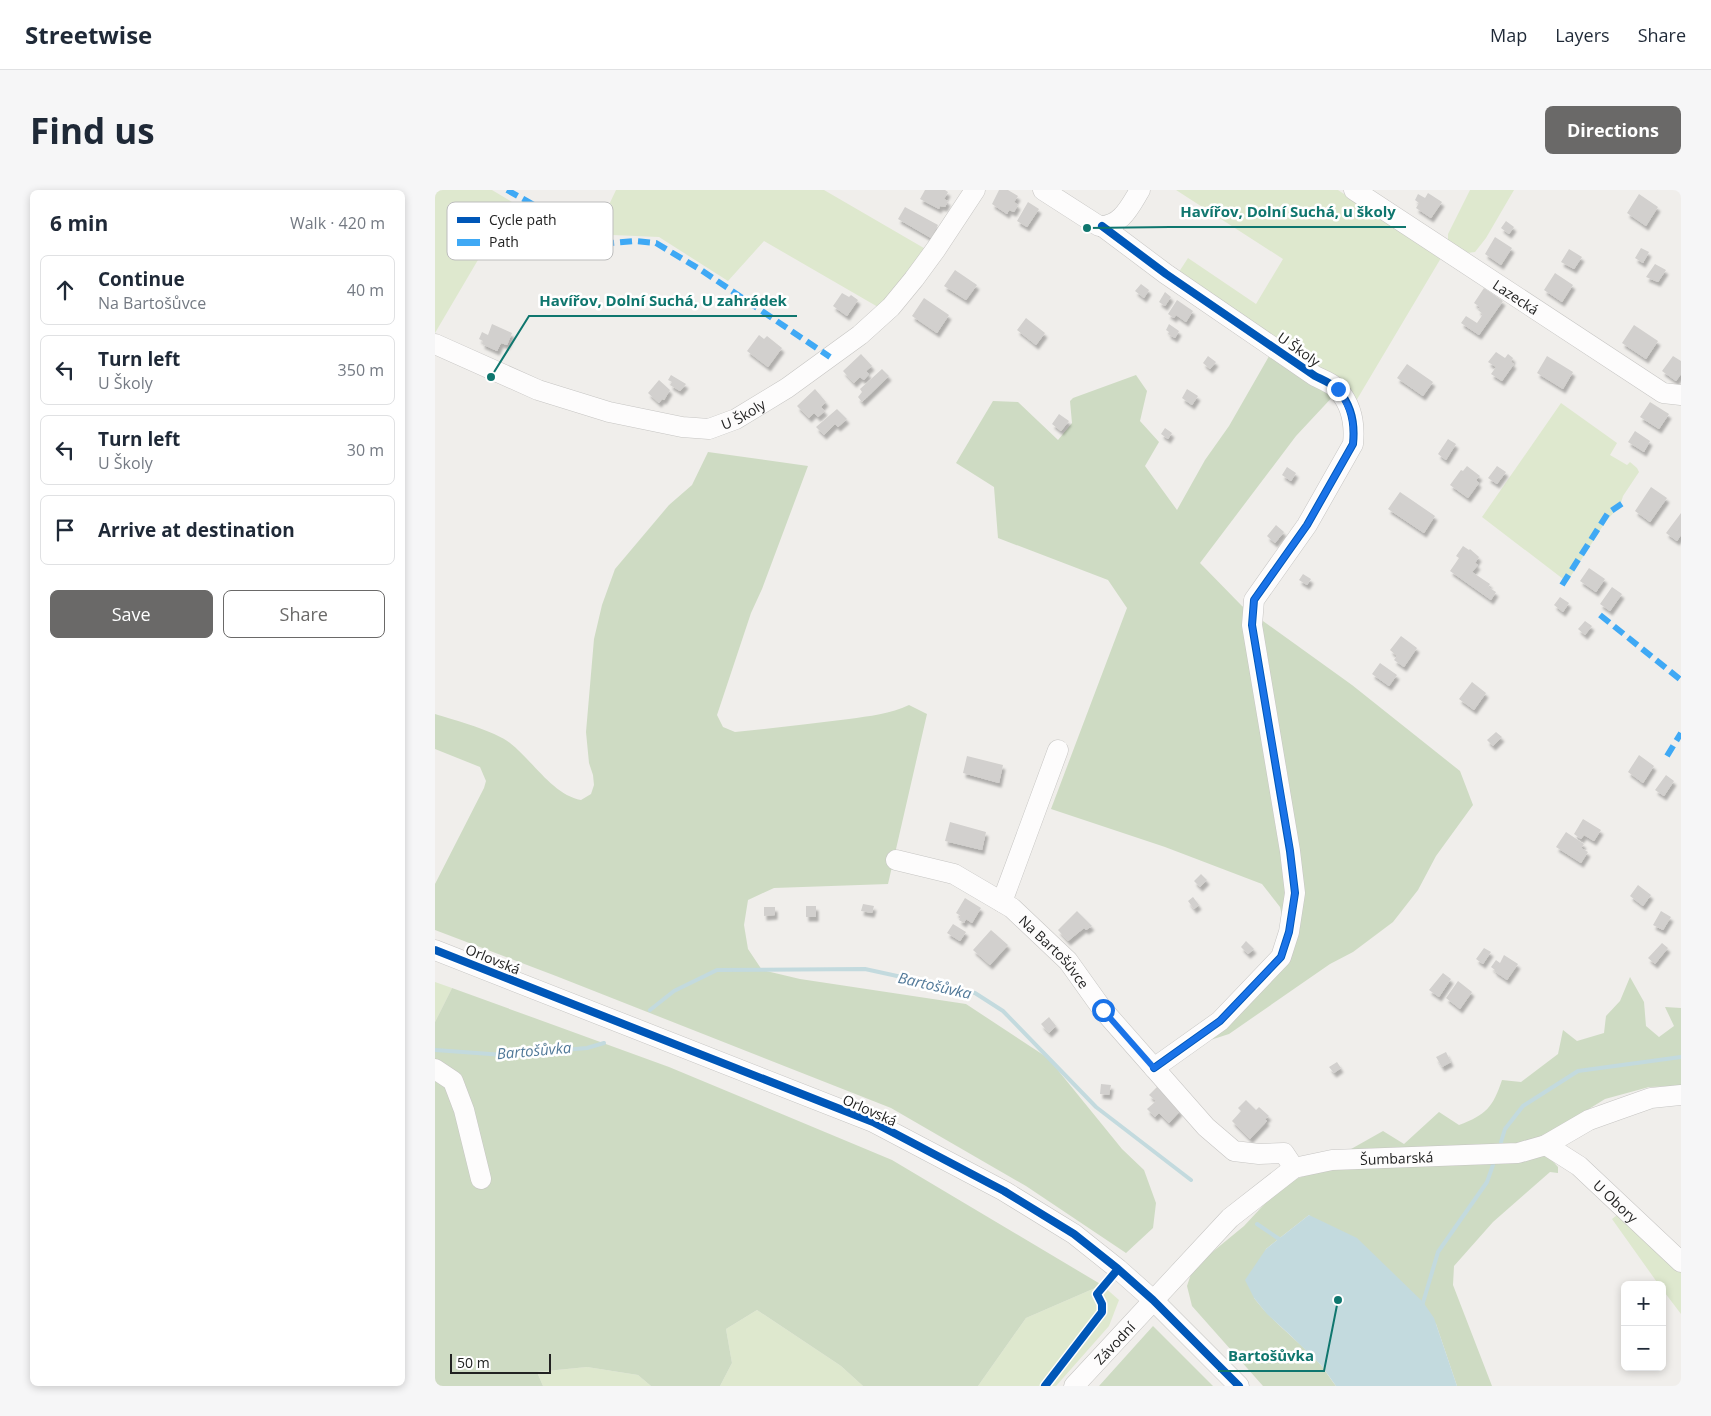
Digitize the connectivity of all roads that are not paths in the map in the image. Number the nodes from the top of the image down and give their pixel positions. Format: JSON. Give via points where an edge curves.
{"nodes":[{"id":1,"x":1043,"y":190,"type":"edge"},
{"id":2,"x":1140,"y":190,"type":"edge"},
{"id":3,"x":1354,"y":190,"type":"edge"},
{"id":4,"x":967,"y":194,"type":"edge"},
{"id":5,"x":1103,"y":226,"type":"junction"},
{"id":6,"x":435,"y":344,"type":"edge"},
{"id":7,"x":1681,"y":395,"type":"edge"},
{"id":8,"x":1058,"y":750,"type":"dead end"},
{"id":9,"x":896,"y":860,"type":"dead end"},
{"id":10,"x":1002,"y":902,"type":"junction"},
{"id":11,"x":435,"y":950,"type":"edge"},
{"id":12,"x":1154,"y":1068,"type":"junction"},
{"id":13,"x":435,"y":1069,"type":"edge"},
{"id":14,"x":1681,"y":1095,"type":"edge"},
{"id":15,"x":1547,"y":1145,"type":"junction"},
{"id":16,"x":1294,"y":1168,"type":"junction"},
{"id":17,"x":481,"y":1178,"type":"dead end"},
{"id":18,"x":1681,"y":1262,"type":"edge"},
{"id":19,"x":1153,"y":1300,"type":"junction"},
{"id":20,"x":1074,"y":1386,"type":"edge"},
{"id":21,"x":1239,"y":1386,"type":"edge"}],
"edges":[{"from":1,"to":5,"type":"street","name":"U Školy"},
{"from":2,"to":5,"type":"street","via":[[1121,218]]},
{"from":3,"to":7,"type":"street","name":"Lazecká","via":[[1663,393]]},
{"from":4,"to":6,"type":"street","name":"U Školy","via":[[936,249],[891,307],[860,335],[787,388],[736,419],[709,429],[609,412],[539,390]]},
{"from":5,"to":12,"type":"street","name":"U Školy","via":[[1166,274],[1338,389],[1351,410],[1354,430],[1353,444],[1307,525],[1254,600],[1252,625],[1295,893],[1289,932],[1281,957],[1220,1021]]},
{"from":8,"to":10,"type":"street"},
{"from":9,"to":10,"type":"street","name":"Na Bartošůvce","via":[[954,874]]},
{"from":10,"to":12,"type":"street","name":"Na Bartošůvce","via":[[1068,961],[1103,1010]]},
{"from":11,"to":19,"type":"street","name":"Orlovská","via":[[873,1122],[1004,1191],[1074,1234]]},
{"from":12,"to":16,"type":"street","name":"Na Bartošůvce","via":[[1207,1127],[1234,1151],[1284,1153]]},
{"from":13,"to":17,"type":"street","via":[[453,1081],[464,1110]]},
{"from":14,"to":15,"type":"street","name":"Šumbarská","via":[[1651,1098],[1589,1120]]},
{"from":15,"to":16,"type":"street","name":"Šumbarská","via":[[1518,1153],[1332,1160]]},
{"from":15,"to":18,"type":"street","name":"U Obory","via":[[1579,1166]]},
{"from":16,"to":19,"type":"street","name":"Šumbarská","via":[[1230,1218]]},
{"from":19,"to":20,"type":"street","name":"Závodní"},
{"from":19,"to":21,"type":"street","name":"Orlovská"}]}
